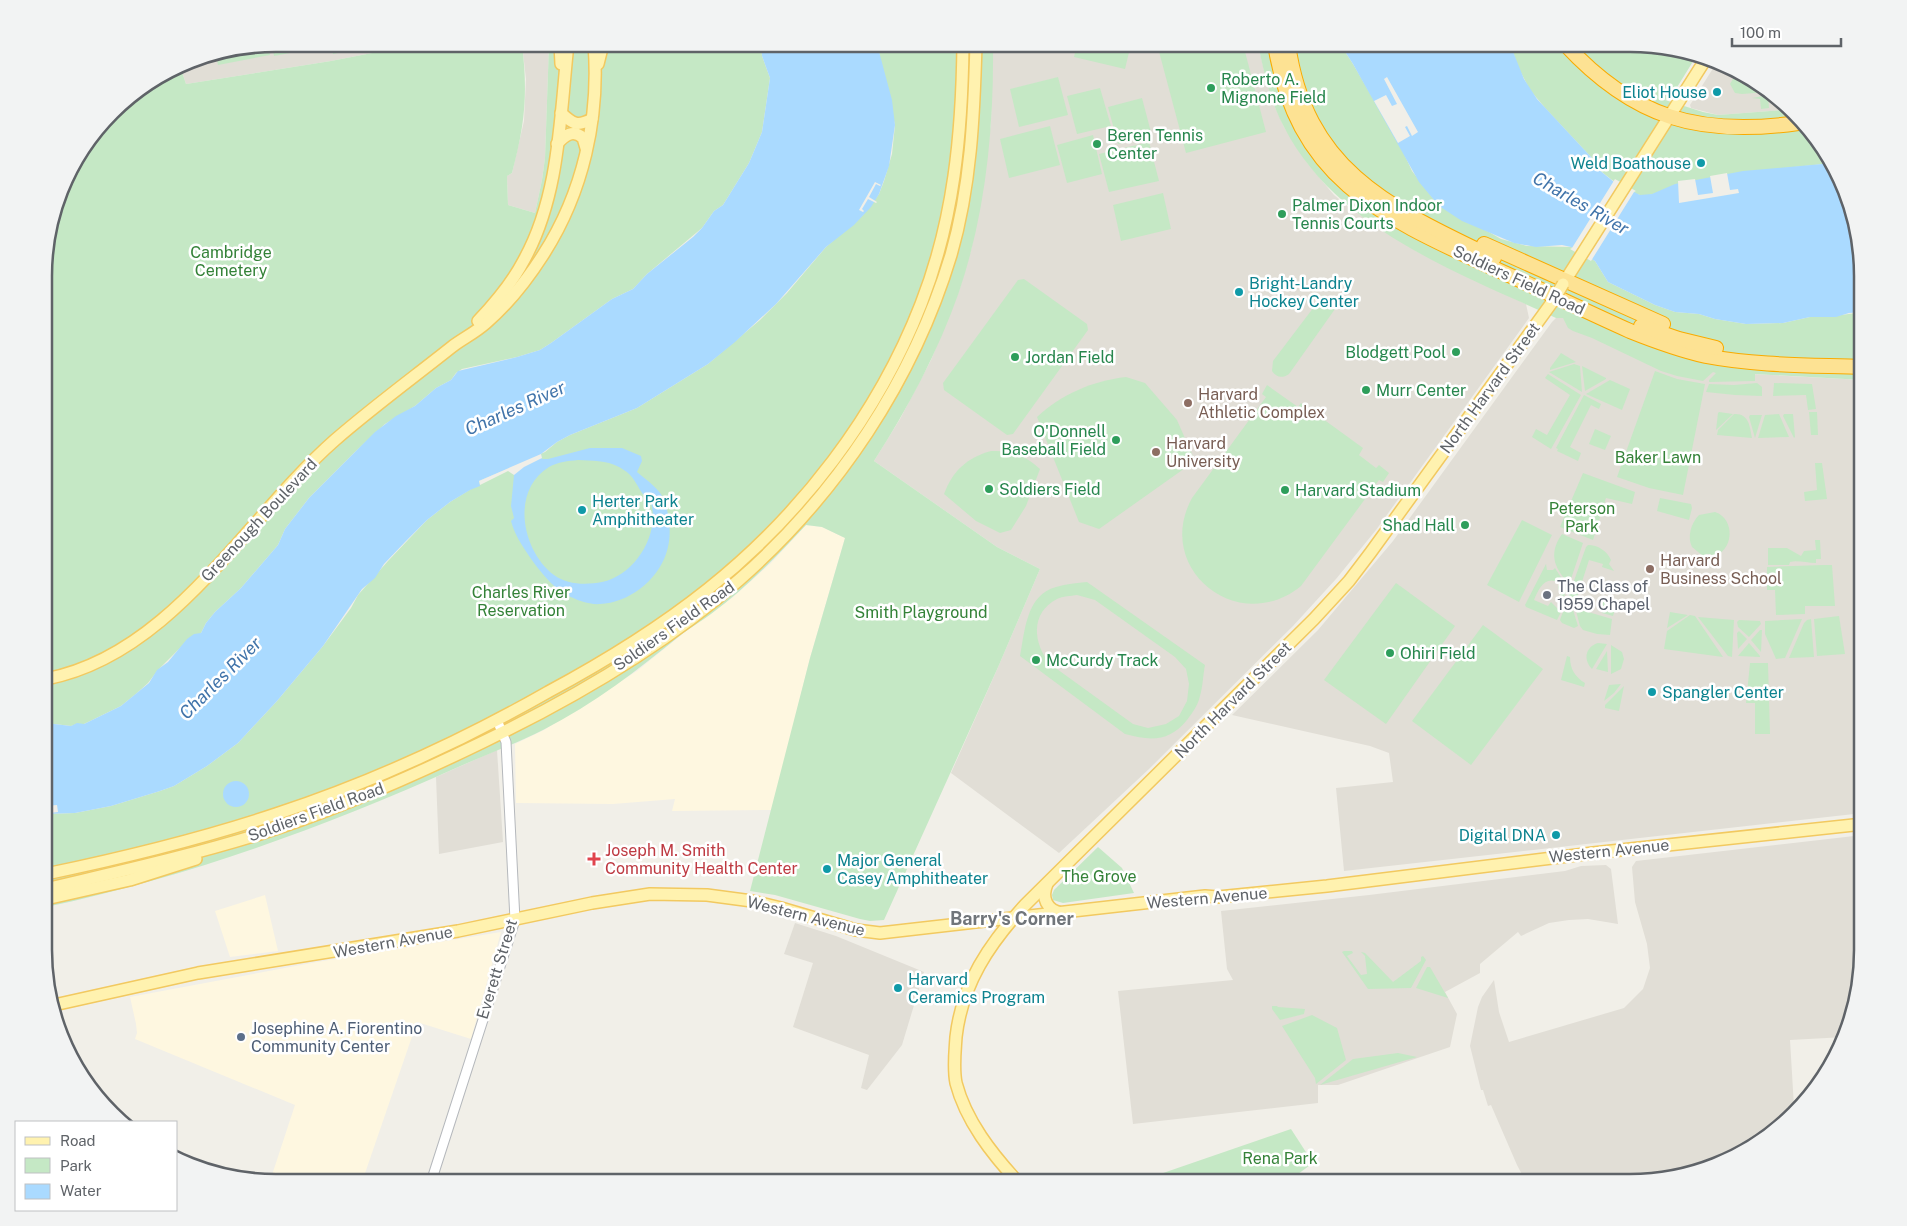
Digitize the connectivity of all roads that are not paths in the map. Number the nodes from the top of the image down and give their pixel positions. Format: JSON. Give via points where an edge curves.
{"nodes":[{"id":1,"x":560,"y":52,"type":"edge"},
{"id":2,"x":567,"y":52,"type":"edge"},
{"id":3,"x":594,"y":52,"type":"edge"},
{"id":4,"x":601,"y":52,"type":"edge"},
{"id":5,"x":963,"y":52,"type":"edge"},
{"id":6,"x":976,"y":52,"type":"edge"},
{"id":7,"x":1276,"y":52,"type":"edge"},
{"id":8,"x":1290,"y":52,"type":"edge"},
{"id":9,"x":1573,"y":52,"type":"edge"},
{"id":10,"x":1703,"y":64,"type":"edge"},
{"id":11,"x":595,"y":75,"type":"junction"},
{"id":12,"x":562,"y":96,"type":"junction"},
{"id":13,"x":561,"y":113,"type":"junction"},
{"id":14,"x":1670,"y":117,"type":"junction"},
{"id":15,"x":592,"y":118,"type":"junction"},
{"id":16,"x":1794,"y":123,"type":"edge"},
{"id":17,"x":557,"y":144,"type":"junction"},
{"id":18,"x":587,"y":150,"type":"junction"},
{"id":19,"x":1378,"y":195,"type":"junction"},
{"id":20,"x":1404,"y":226,"type":"junction"},
{"id":21,"x":1564,"y":282,"type":"junction"},
{"id":22,"x":1552,"y":302,"type":"junction"},
{"id":23,"x":460,"y":341,"type":"junction"},
{"id":24,"x":1718,"y":348,"type":"junction"},
{"id":25,"x":1854,"y":358,"type":"edge"},
{"id":26,"x":1733,"y":360,"type":"junction"},
{"id":27,"x":1854,"y":367,"type":"edge"},
{"id":28,"x":52,"y":677,"type":"edge"},
{"id":29,"x":497,"y":720,"type":"junction"},
{"id":30,"x":502,"y":732,"type":"junction"},
{"id":31,"x":1854,"y":825,"type":"edge"},
{"id":32,"x":249,"y":837,"type":"junction"},
{"id":33,"x":52,"y":873,"type":"edge"},
{"id":34,"x":1047,"y":884,"type":"junction"},
{"id":35,"x":52,"y":887,"type":"edge"},
{"id":36,"x":52,"y":898,"type":"edge"},
{"id":37,"x":1063,"y":913,"type":"junction"},
{"id":38,"x":1013,"y":919,"type":"junction"},
{"id":39,"x":514,"y":920,"type":"junction"},
{"id":40,"x":59,"y":1004,"type":"edge"},
{"id":41,"x":434,"y":1174,"type":"edge"},
{"id":42,"x":1011,"y":1174,"type":"edge"}],
"edges":[{"from":1,"to":12,"type":"main road","name":"Greenough Boulevard"},
{"from":2,"to":12,"type":"main road","name":"Greenough Boulevard"},
{"from":3,"to":11,"type":"main road","name":"Greenough Boulevard"},
{"from":4,"to":11,"type":"main road","name":"Greenough Boulevard"},
{"from":5,"to":29,"type":"main road","name":"Soldiers Field Road","via":[[959,148],[943,236],[907,337],[852,433],[794,508],[710,587],[607,658]]},
{"from":6,"to":30,"type":"main road","name":"Soldiers Field Road","via":[[970,159],[965,197],[951,253],[931,313],[909,361],[859,446],[803,517],[721,595],[645,650],[574,694]]},
{"from":7,"to":20,"type":"highway","name":"Soldiers Field Road","via":[[1289,101],[1300,125],[1330,170],[1354,192]]},
{"from":8,"to":19,"type":"highway","name":"Soldiers Field Road","via":[[1298,91],[1316,128],[1340,162]]},
{"from":9,"to":14,"type":"highway","via":[[1617,90]]},
{"from":10,"to":14,"type":"main road","name":"North Harvard Street"},
{"from":11,"to":15,"type":"main road","name":"Greenough Boulevard"},
{"from":12,"to":13,"type":"main road","name":"Greenough Boulevard"},
{"from":13,"to":15,"type":"main road","via":[[577,124]]},
{"from":13,"to":17,"type":"main road","name":"Greenough Boulevard"},
{"from":14,"to":16,"type":"highway","via":[[1725,128]]},
{"from":14,"to":21,"type":"main road","name":"North Harvard Street"},
{"from":15,"to":18,"type":"main road","name":"Greenough Boulevard"},
{"from":17,"to":18,"type":"main road","via":[[566,134],[575,133],[583,138]]},
{"from":17,"to":23,"type":"main road","name":"Greenough Boulevard","via":[[548,200],[531,248],[503,293]]},
{"from":18,"to":23,"type":"main road","name":"Greenough Boulevard","via":[[568,207],[541,258],[500,310]]},
{"from":19,"to":21,"type":"highway"},
{"from":19,"to":24,"type":"highway","name":"Soldiers Field Road","via":[[1432,229],[1635,323],[1679,339]]},
{"from":20,"to":22,"type":"highway","via":[[1450,258]]},
{"from":20,"to":26,"type":"highway","name":"Soldiers Field Road","via":[[1636,334],[1693,353]]},
{"from":21,"to":22,"type":"main road","name":"North Harvard Street","bridge":true},
{"from":21,"to":24,"type":"highway"},
{"from":22,"to":26,"type":"highway","via":[[1634,343],[1662,353],[1698,360]]},
{"from":22,"to":34,"type":"main road","name":"North Harvard Street","via":[[1342,589]]},
{"from":23,"to":28,"type":"main road","name":"Greenough Boulevard","via":[[320,453],[208,576],[165,617],[103,659]]},
{"from":24,"to":25,"type":"highway","name":"Soldiers Field Road"},
{"from":26,"to":27,"type":"highway","name":"Soldiers Field Road"},
{"from":29,"to":30,"type":"street","name":"Everett Street"},
{"from":29,"to":33,"type":"main road","name":"Soldiers Field Road","via":[[381,774],[284,811],[164,846]]},
{"from":30,"to":32,"type":"main road","name":"Soldiers Field Road","via":[[386,786]]},
{"from":30,"to":39,"type":"street","name":"Everett Street","via":[[506,744]]},
{"from":31,"to":37,"type":"main road","name":"Western Avenue"},
{"from":32,"to":35,"type":"main road","name":"Soldiers Field Road"},
{"from":32,"to":36,"type":"main road","via":[[150,874]]},
{"from":34,"to":37,"type":"main road","via":[[1044,893],[1047,905]]},
{"from":34,"to":38,"type":"main road","name":"North Harvard Street"},
{"from":37,"to":38,"type":"main road","name":"Western Avenue"},
{"from":38,"to":39,"type":"main road","name":"Western Avenue","via":[[874,933],[752,901],[666,893],[638,895]]},
{"from":38,"to":42,"type":"main road","name":"North Harvard Street","via":[[985,955],[967,991],[958,1026],[954,1067],[960,1094],[974,1125]]},
{"from":39,"to":40,"type":"main road","name":"Western Avenue","via":[[198,973]]},
{"from":39,"to":41,"type":"street","name":"Everett Street"}]}
